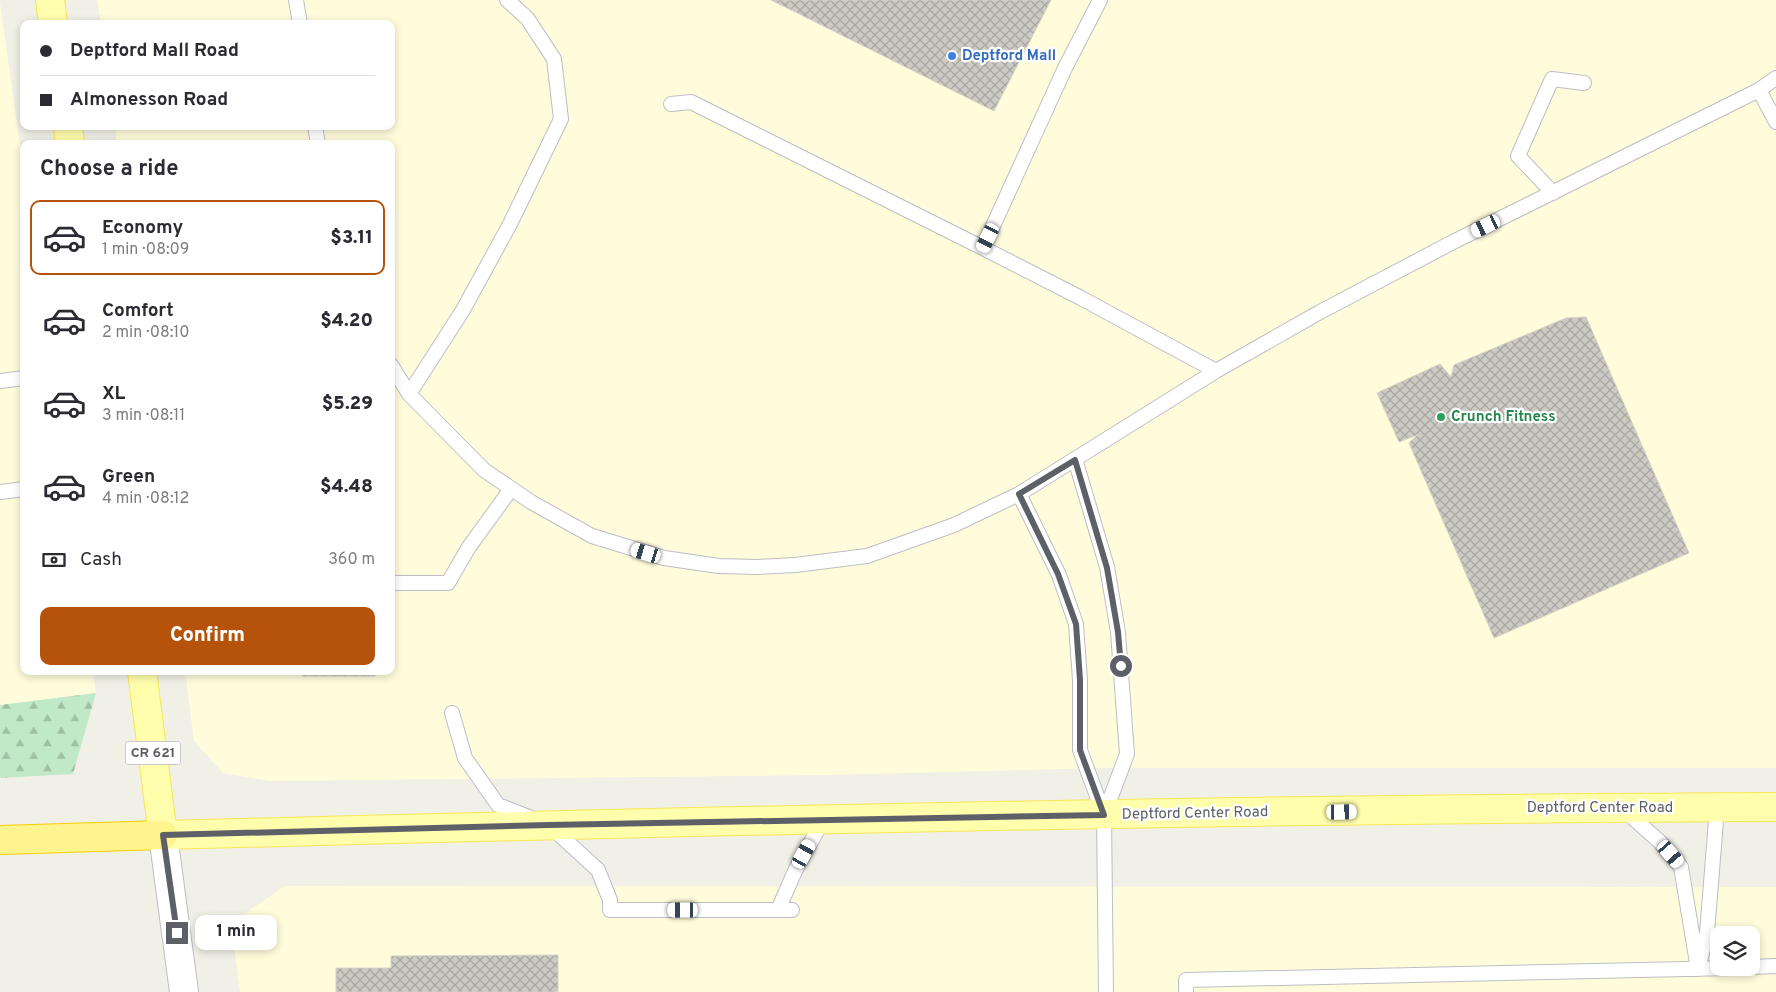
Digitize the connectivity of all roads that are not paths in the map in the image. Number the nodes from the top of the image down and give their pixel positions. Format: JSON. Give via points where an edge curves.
{"nodes":[{"id":1,"x":50,"y":0,"type":"edge"},
{"id":2,"x":296,"y":0,"type":"edge"},
{"id":3,"x":507,"y":0,"type":"edge"},
{"id":4,"x":1100,"y":0,"type":"edge"},
{"id":5,"x":52,"y":20,"type":"edge"},
{"id":6,"x":299,"y":20,"type":"edge"},
{"id":7,"x":1776,"y":78,"type":"edge"},
{"id":8,"x":1584,"y":83,"type":"dead end"},
{"id":9,"x":1759,"y":90,"type":"junction"},
{"id":10,"x":672,"y":104,"type":"dead end"},
{"id":11,"x":1776,"y":122,"type":"edge"},
{"id":12,"x":1553,"y":192,"type":"junction"},
{"id":13,"x":984,"y":248,"type":"junction"},
{"id":14,"x":395,"y":371,"type":"edge"},
{"id":15,"x":1216,"y":371,"type":"junction"},
{"id":16,"x":20,"y":378,"type":"edge"},
{"id":17,"x":0,"y":381,"type":"edge"},
{"id":18,"x":409,"y":394,"type":"junction"},
{"id":19,"x":1075,"y":460,"type":"junction"},
{"id":20,"x":511,"y":489,"type":"junction"},
{"id":21,"x":20,"y":490,"type":"edge"},
{"id":22,"x":0,"y":492,"type":"edge"},
{"id":23,"x":1019,"y":494,"type":"junction"},
{"id":24,"x":395,"y":583,"type":"edge"},
{"id":25,"x":143,"y":675,"type":"edge"},
{"id":26,"x":452,"y":713,"type":"dead end"},
{"id":27,"x":1621,"y":807,"type":"junction"},
{"id":28,"x":1717,"y":808,"type":"junction"},
{"id":29,"x":1776,"y":808,"type":"edge"},
{"id":30,"x":1104,"y":815,"type":"junction"},
{"id":31,"x":823,"y":820,"type":"junction"},
{"id":32,"x":548,"y":825,"type":"junction"},
{"id":33,"x":163,"y":835,"type":"junction"},
{"id":34,"x":0,"y":840,"type":"edge"},
{"id":35,"x":778,"y":910,"type":"junction"},
{"id":36,"x":792,"y":910,"type":"dead end"},
{"id":37,"x":1776,"y":966,"type":"edge"},
{"id":38,"x":1760,"y":967,"type":"edge"},
{"id":39,"x":1698,"y":969,"type":"junction"},
{"id":40,"x":1710,"y":969,"type":"edge"},
{"id":41,"x":184,"y":992,"type":"edge"},
{"id":42,"x":1106,"y":992,"type":"edge"},
{"id":43,"x":1186,"y":992,"type":"edge"}],
"edges":[{"from":1,"to":5,"type":"main road"},
{"from":2,"to":6,"type":"lane"},
{"from":3,"to":18,"type":"lane","via":[[527,18],[554,59],[561,119],[468,301]]},
{"from":4,"to":13,"type":"lane","via":[[1065,68]]},
{"from":7,"to":9,"type":"lane"},
{"from":8,"to":12,"type":"lane","via":[[1552,78],[1518,156]]},
{"from":9,"to":11,"type":"lane"},
{"from":9,"to":12,"type":"lane"},
{"from":10,"to":13,"type":"lane","via":[[691,102]]},
{"from":12,"to":15,"type":"lane","via":[[1320,312]]},
{"from":13,"to":15,"type":"lane"},
{"from":14,"to":18,"type":"lane"},
{"from":15,"to":19,"type":"lane"},
{"from":16,"to":17,"type":"lane"},
{"from":18,"to":20,"type":"lane","via":[[484,470]]},
{"from":19,"to":23,"type":"lane"},
{"from":19,"to":30,"type":"lane","via":[[1107,568],[1118,632],[1127,754]]},
{"from":20,"to":23,"type":"lane","via":[[592,536],[618,545],[664,558],[757,568],[867,556],[954,524]]},
{"from":20,"to":24,"type":"lane","via":[[469,547],[448,583]]},
{"from":21,"to":22,"type":"lane"},
{"from":23,"to":30,"type":"lane","via":[[1058,574],[1076,624],[1080,750]]},
{"from":25,"to":33,"type":"main road","number":"CR 621"},
{"from":26,"to":32,"type":"lane","via":[[465,758],[498,805]]},
{"from":27,"to":28,"type":"main road","name":"Deptford Center Road"},
{"from":27,"to":30,"type":"main road","name":"Deptford Center Road"},
{"from":27,"to":39,"type":"lane","via":[[1660,842],[1681,867]]},
{"from":28,"to":29,"type":"main road","name":"Deptford Center Road"},
{"from":28,"to":39,"type":"lane","via":[[1707,933]]},
{"from":30,"to":31,"type":"main road","name":"Deptford Center Road"},
{"from":30,"to":42,"type":"lane"},
{"from":31,"to":32,"type":"main road","name":"Deptford Center Road"},
{"from":31,"to":35,"type":"lane"},
{"from":32,"to":33,"type":"main road","name":"Deptford Center Road"},
{"from":32,"to":35,"type":"lane","via":[[598,870],[610,900],[610,910]]},
{"from":33,"to":34,"type":"highway"},
{"from":33,"to":41,"type":"street","number":"CR 621"},
{"from":35,"to":36,"type":"lane"},
{"from":37,"to":38,"type":"lane"},
{"from":39,"to":40,"type":"lane"},
{"from":39,"to":43,"type":"lane","via":[[1186,980]]}]}
